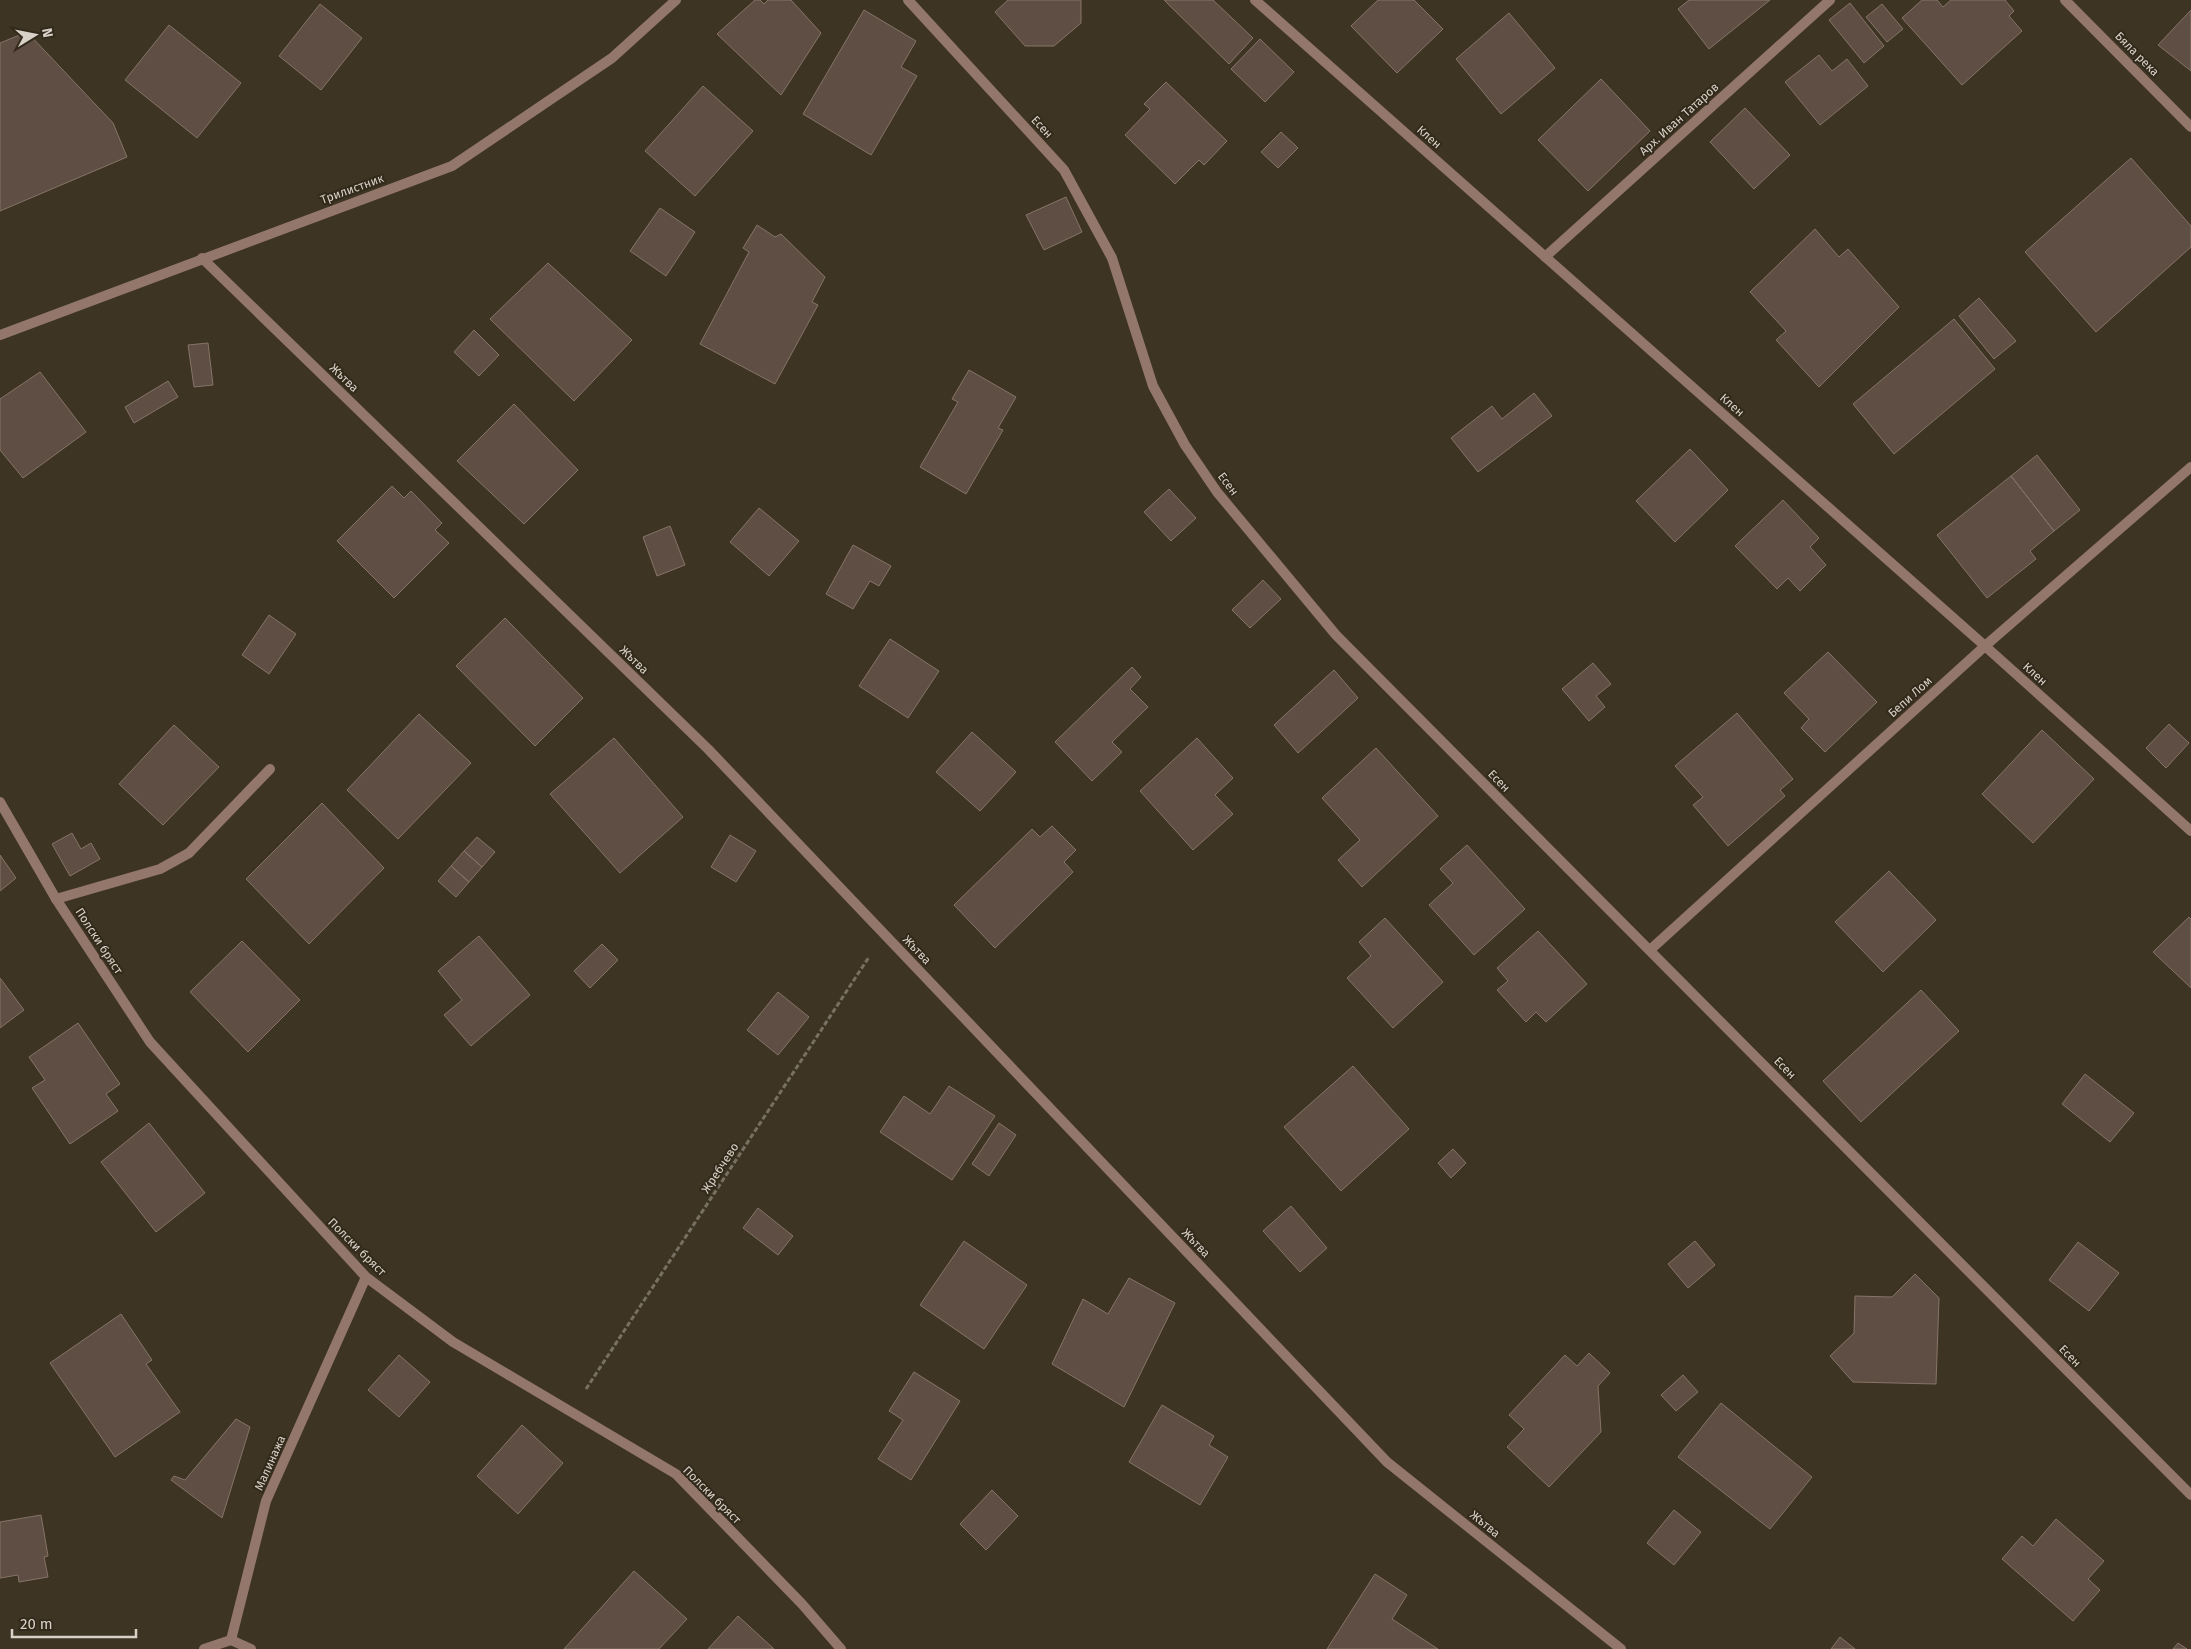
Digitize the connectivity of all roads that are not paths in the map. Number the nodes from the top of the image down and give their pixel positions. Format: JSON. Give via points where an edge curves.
{"nodes":[{"id":1,"x":676,"y":0,"type":"edge"},
{"id":2,"x":908,"y":0,"type":"edge"},
{"id":3,"x":1255,"y":0,"type":"edge"},
{"id":4,"x":1830,"y":0,"type":"edge"},
{"id":5,"x":2065,"y":0,"type":"edge"},
{"id":6,"x":2191,"y":127,"type":"edge"},
{"id":7,"x":1545,"y":257,"type":"junction"},
{"id":8,"x":202,"y":258,"type":"junction"},
{"id":9,"x":0,"y":335,"type":"edge"},
{"id":10,"x":2191,"y":467,"type":"edge"},
{"id":11,"x":1985,"y":646,"type":"junction"},
{"id":12,"x":270,"y":768,"type":"dead end"},
{"id":13,"x":0,"y":802,"type":"edge"},
{"id":14,"x":2191,"y":831,"type":"edge"},
{"id":15,"x":56,"y":899,"type":"junction"},
{"id":16,"x":1650,"y":950,"type":"junction"},
{"id":17,"x":366,"y":1277,"type":"junction"},
{"id":18,"x":2191,"y":1495,"type":"edge"},
{"id":19,"x":231,"y":1640,"type":"junction"},
{"id":20,"x":204,"y":1649,"type":"edge"},
{"id":21,"x":251,"y":1649,"type":"edge"},
{"id":22,"x":841,"y":1649,"type":"edge"},
{"id":23,"x":1621,"y":1649,"type":"edge"}],
"edges":[{"from":1,"to":8,"type":"street","name":"Трилистник","via":[[612,58],[452,166]]},
{"from":2,"to":16,"type":"street","name":"Есен","via":[[1064,170],[1112,258],[1153,386],[1185,445],[1217,492],[1336,635]]},
{"from":3,"to":7,"type":"street","name":"Клен"},
{"from":4,"to":7,"type":"street","name":"Арх. Иван Татаров"},
{"from":5,"to":6,"type":"street","name":"Бяла река"},
{"from":7,"to":11,"type":"street","name":"Клен"},
{"from":8,"to":9,"type":"street","name":"Трилистник"},
{"from":8,"to":23,"type":"street","name":"Жътва","via":[[708,749],[1388,1462]]},
{"from":10,"to":11,"type":"street","name":"Бепи Лом"},
{"from":11,"to":14,"type":"street","name":"Клен"},
{"from":11,"to":16,"type":"street","name":"Бепи Лом"},
{"from":12,"to":15,"type":"street","via":[[189,853],[160,869]]},
{"from":13,"to":15,"type":"street","name":"Полски бряст"},
{"from":15,"to":17,"type":"street","name":"Полски бряст","via":[[150,1042]]},
{"from":16,"to":18,"type":"street","name":"Есен"},
{"from":17,"to":19,"type":"street","name":"Малинажа","via":[[266,1501]]},
{"from":17,"to":22,"type":"street","name":"Полски бряст","via":[[453,1342],[676,1474]]},
{"from":19,"to":20,"type":"street"},
{"from":19,"to":21,"type":"street"}]}
